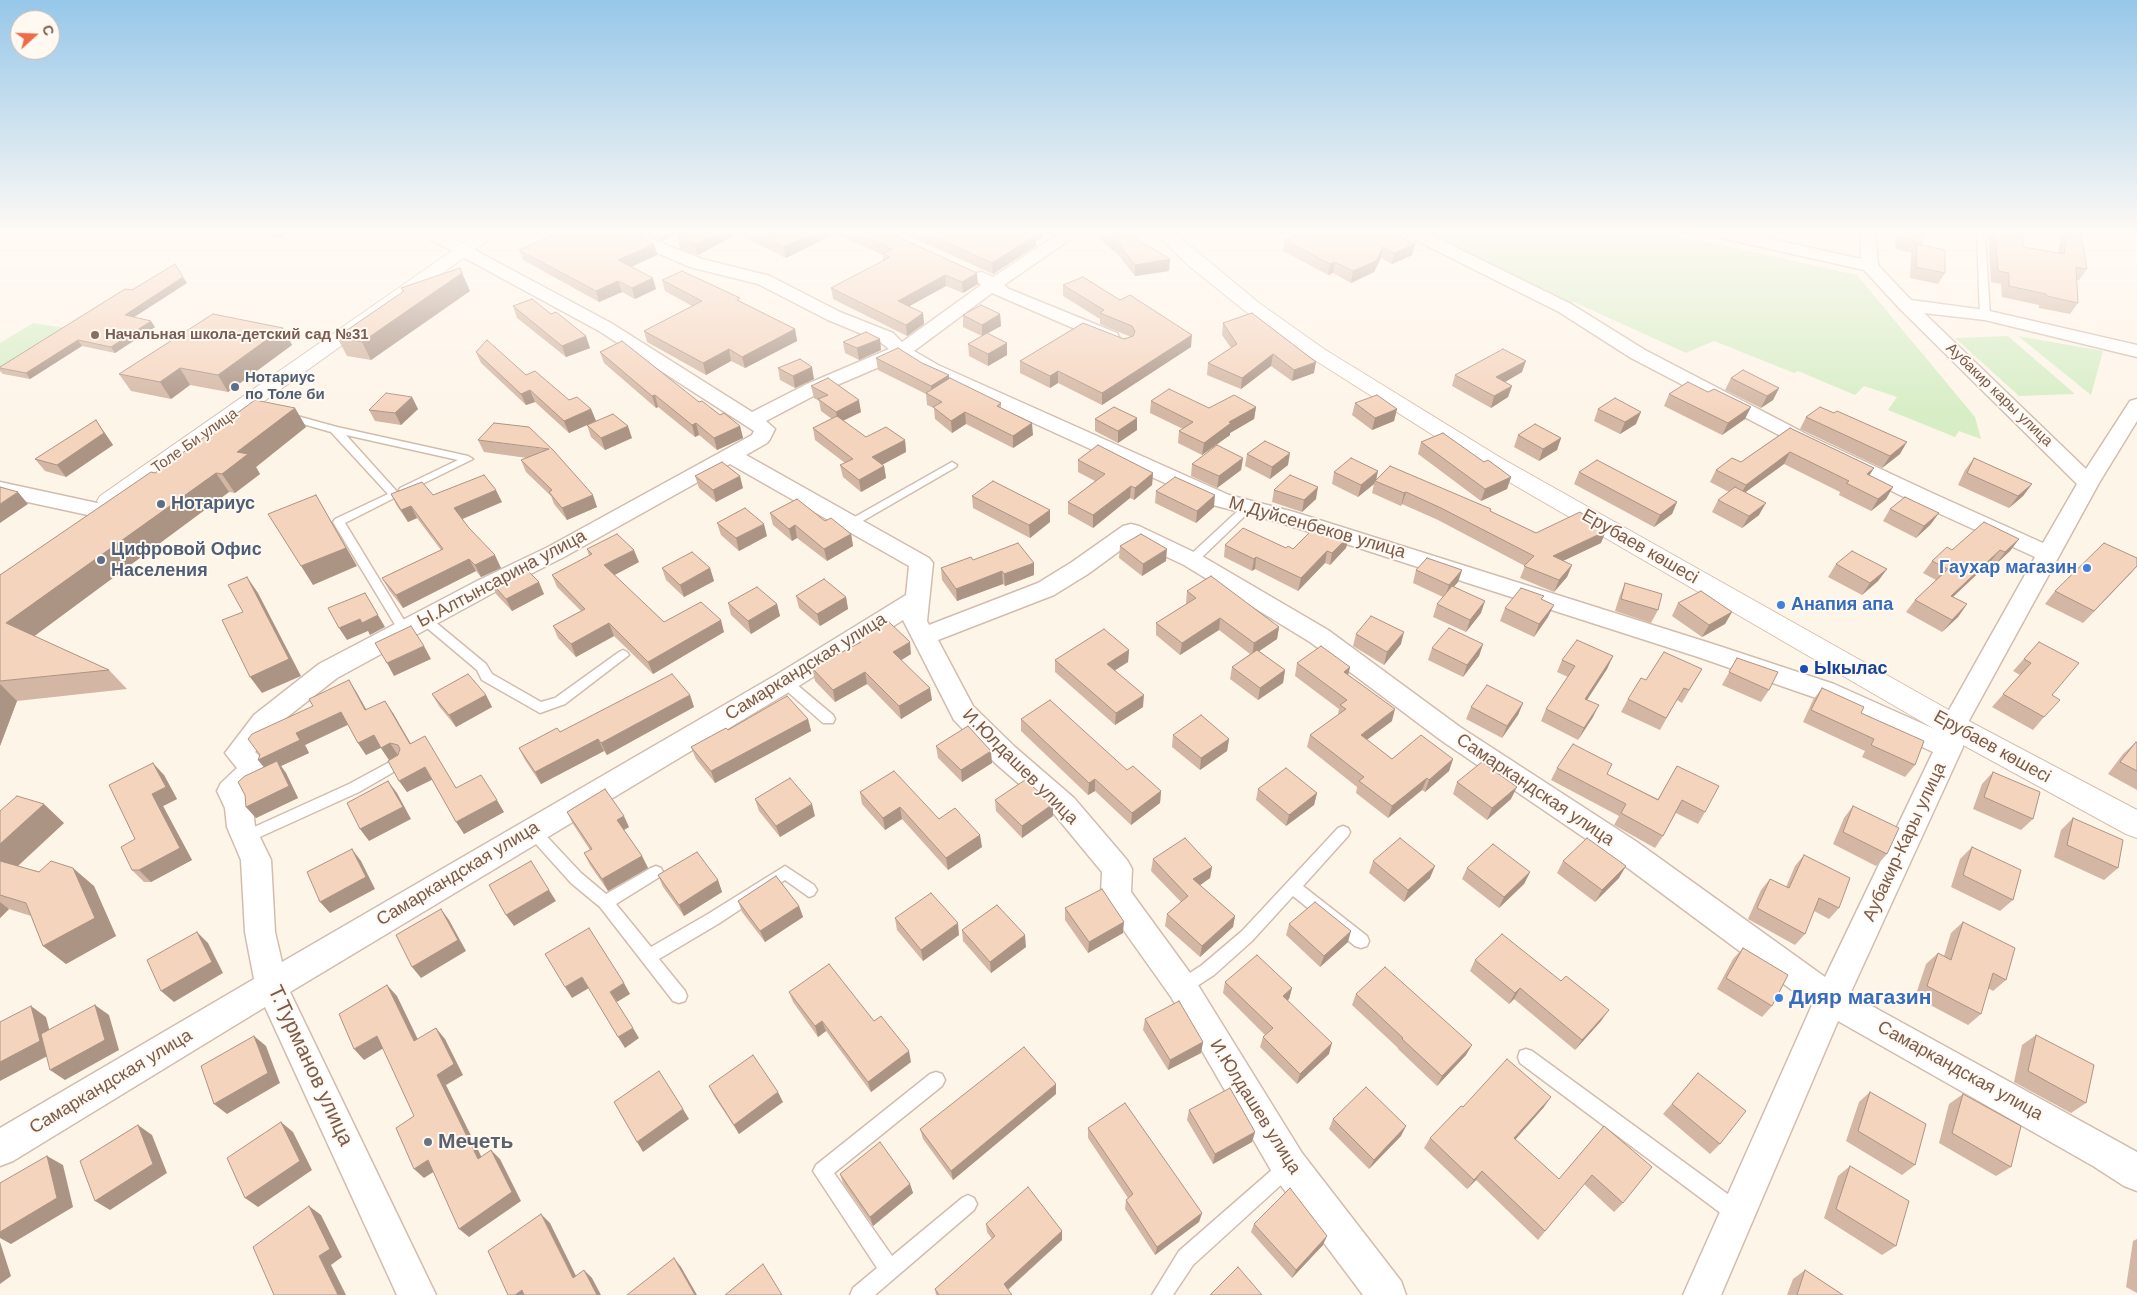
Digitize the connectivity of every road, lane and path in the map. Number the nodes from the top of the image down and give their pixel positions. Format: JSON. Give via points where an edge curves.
{"nodes":[{"id":1,"x":404,"y":294,"type":"edge"},
{"id":2,"x":546,"y":294,"type":"edge"},
{"id":3,"x":792,"y":294,"type":"edge"},
{"id":4,"x":981,"y":294,"type":"edge"},
{"id":5,"x":1006,"y":294,"type":"edge"},
{"id":6,"x":1236,"y":294,"type":"edge"},
{"id":7,"x":1538,"y":294,"type":"edge"},
{"id":8,"x":1896,"y":294,"type":"edge"},
{"id":9,"x":1984,"y":294,"type":"edge"},
{"id":10,"x":1906,"y":305,"type":"junction"},
{"id":11,"x":1985,"y":316,"type":"junction"},
{"id":12,"x":1124,"y":344,"type":"edge"},
{"id":13,"x":901,"y":351,"type":"junction"},
{"id":14,"x":2137,"y":351,"type":"edge"},
{"id":15,"x":2137,"y":405,"type":"edge"},
{"id":16,"x":275,"y":413,"type":"edge"},
{"id":17,"x":752,"y":420,"type":"junction"},
{"id":18,"x":335,"y":430,"type":"junction"},
{"id":19,"x":730,"y":455,"type":"junction"},
{"id":20,"x":952,"y":465,"type":"dead end"},
{"id":21,"x":2088,"y":482,"type":"junction"},
{"id":22,"x":0,"y":489,"type":"edge"},
{"id":23,"x":395,"y":495,"type":"junction"},
{"id":24,"x":1248,"y":507,"type":"junction"},
{"id":25,"x":97,"y":510,"type":"junction"},
{"id":26,"x":850,"y":523,"type":"junction"},
{"id":27,"x":72,"y":527,"type":"edge"},
{"id":28,"x":2049,"y":554,"type":"junction"},
{"id":29,"x":1192,"y":560,"type":"junction"},
{"id":30,"x":916,"y":600,"type":"junction"},
{"id":31,"x":414,"y":625,"type":"junction"},
{"id":32,"x":924,"y":636,"type":"junction"},
{"id":33,"x":623,"y":655,"type":"dead end"},
{"id":34,"x":785,"y":682,"type":"junction"},
{"id":35,"x":828,"y":719,"type":"dead end"},
{"id":36,"x":1951,"y":737,"type":"junction"},
{"id":37,"x":239,"y":753,"type":"joint"},
{"id":38,"x":400,"y":762,"type":"edge"},
{"id":39,"x":2137,"y":825,"type":"edge"},
{"id":40,"x":532,"y":830,"type":"junction"},
{"id":41,"x":1342,"y":832,"type":"dead end"},
{"id":42,"x":246,"y":838,"type":"junction"},
{"id":43,"x":656,"y":872,"type":"dead end"},
{"id":44,"x":1293,"y":887,"type":"junction"},
{"id":45,"x":809,"y":890,"type":"dead end"},
{"id":46,"x":605,"y":902,"type":"junction"},
{"id":47,"x":1361,"y":941,"type":"dead end"},
{"id":48,"x":649,"y":956,"type":"junction"},
{"id":49,"x":271,"y":986,"type":"junction"},
{"id":50,"x":1182,"y":987,"type":"junction"},
{"id":51,"x":679,"y":996,"type":"dead end"},
{"id":52,"x":1831,"y":1000,"type":"junction"},
{"id":53,"x":1526,"y":1057,"type":"dead end"},
{"id":54,"x":936,"y":1080,"type":"dead end"},
{"id":55,"x":0,"y":1148,"type":"edge"},
{"id":56,"x":1289,"y":1166,"type":"junction"},
{"id":57,"x":2137,"y":1173,"type":"edge"},
{"id":58,"x":968,"y":1204,"type":"dead end"},
{"id":59,"x":1738,"y":1214,"type":"junction"},
{"id":60,"x":890,"y":1270,"type":"junction"},
{"id":61,"x":417,"y":1295,"type":"edge"},
{"id":62,"x":860,"y":1295,"type":"edge"},
{"id":63,"x":1162,"y":1295,"type":"edge"},
{"id":64,"x":1387,"y":1295,"type":"edge"},
{"id":65,"x":1702,"y":1295,"type":"edge"}],
"edges":[{"from":1,"to":25,"type":"main road","name":"Толе Би улица","via":[[252,406]]},
{"from":2,"to":17,"type":"street","via":[[605,327]]},
{"from":3,"to":13,"type":"street","name":"М.Дуйсенбеков улица","via":[[886,337]]},
{"from":4,"to":13,"type":"street"},
{"from":5,"to":12,"type":"street"},
{"from":6,"to":36,"type":"main road","name":"Ерубаев көшесі","via":[[1334,364]]},
{"from":7,"to":28,"type":"street","via":[[1646,358],[1805,440]]},
{"from":8,"to":10,"type":"street","name":"Аубакир кары улица"},
{"from":9,"to":11,"type":"lane"},
{"from":10,"to":11,"type":"street"},
{"from":10,"to":21,"type":"street","name":"Аубакир кары улица"},
{"from":11,"to":14,"type":"street"},
{"from":13,"to":17,"type":"street","via":[[814,388]]},
{"from":13,"to":24,"type":"street","name":"М.Дуйсенбеков улица","via":[[1001,402],[1221,500]]},
{"from":15,"to":21,"type":"street","name":"Аубакир-Кары улица"},
{"from":16,"to":18,"type":"lane"},
{"from":17,"to":19,"type":"street","via":[[766,429],[760,439]]},
{"from":18,"to":23,"type":"lane"},
{"from":18,"to":23,"type":"lane","via":[[468,459]]},
{"from":19,"to":26,"type":"street","name":"И.Юлдашев улица"},
{"from":19,"to":31,"type":"street","name":"Ы.Алтынсарина улица","via":[[556,552]]},
{"from":20,"to":26,"type":"lane"},
{"from":21,"to":28,"type":"street","name":"Аубакир-Кары улица"},
{"from":22,"to":25,"type":"street"},
{"from":23,"to":31,"type":"lane","via":[[339,522]]},
{"from":24,"to":29,"type":"lane"},
{"from":24,"to":36,"type":"street","name":"М.Дуйсенбеков улица","via":[[1419,558],[1762,670]]},
{"from":25,"to":27,"type":"main road","name":"Толе Би улица"},
{"from":26,"to":30,"type":"street","name":"И.Юлдашев улица","via":[[921,563]]},
{"from":28,"to":36,"type":"street","name":"Аубакир-Кары улица"},
{"from":29,"to":32,"type":"street","name":"Самаркандская улица","via":[[1131,531],[1046,589]]},
{"from":29,"to":52,"type":"street","name":"Самаркандская улица","via":[[1319,636],[1451,734],[1627,851]]},
{"from":30,"to":32,"type":"street","name":"И.Юлдашев улица","via":[[916,621]]},
{"from":30,"to":34,"type":"street","name":"Самаркандская улица"},
{"from":31,"to":33,"type":"lane","via":[[482,668],[487,677],[540,708],[560,701]]},
{"from":31,"to":37,"type":"street","name":"Ы.Алтынсарина улица","via":[[328,670],[263,722]]},
{"from":32,"to":50,"type":"street","name":"И.Юлдашев улица","via":[[963,713],[1064,806],[1117,870],[1116,895]]},
{"from":34,"to":35,"type":"lane"},
{"from":34,"to":40,"type":"street","name":"Самаркандская улица"},
{"from":36,"to":39,"type":"main road","name":"Ерубаев көшесі"},
{"from":36,"to":52,"type":"street","name":"Аубакир-Кары улица"},
{"from":37,"to":42,"type":"street","name":"Т.Турманов улица","via":[[254,768],[231,791]]},
{"from":38,"to":42,"type":"lane","via":[[354,788]]},
{"from":40,"to":46,"type":"lane","via":[[576,878]]},
{"from":40,"to":49,"type":"street","name":"Самаркандская улица"},
{"from":41,"to":44,"type":"lane"},
{"from":42,"to":49,"type":"street","name":"Т.Турманов улица","via":[[256,860],[260,932]]},
{"from":43,"to":46,"type":"lane"},
{"from":44,"to":47,"type":"lane"},
{"from":44,"to":50,"type":"lane","via":[[1247,936],[1208,970]]},
{"from":45,"to":48,"type":"lane","via":[[785,872]]},
{"from":46,"to":48,"type":"lane"},
{"from":48,"to":51,"type":"lane"},
{"from":49,"to":55,"type":"street","name":"Самаркандская улица"},
{"from":49,"to":61,"type":"street","name":"Т.Турманов улица"},
{"from":50,"to":56,"type":"street","name":"И.Юлдашев улица"},
{"from":52,"to":57,"type":"street","name":"Самаркандская улица"},
{"from":52,"to":59,"type":"street","name":"Аубакир-Кары улица"},
{"from":53,"to":59,"type":"lane"},
{"from":54,"to":60,"type":"lane","via":[[822,1170]]},
{"from":56,"to":63,"type":"lane","via":[[1186,1258]]},
{"from":56,"to":64,"type":"street","name":"И.Юлдашев улица"},
{"from":58,"to":60,"type":"lane"},
{"from":59,"to":65,"type":"street","name":"Аубакир-Кары улица"},
{"from":60,"to":62,"type":"lane"}]}
